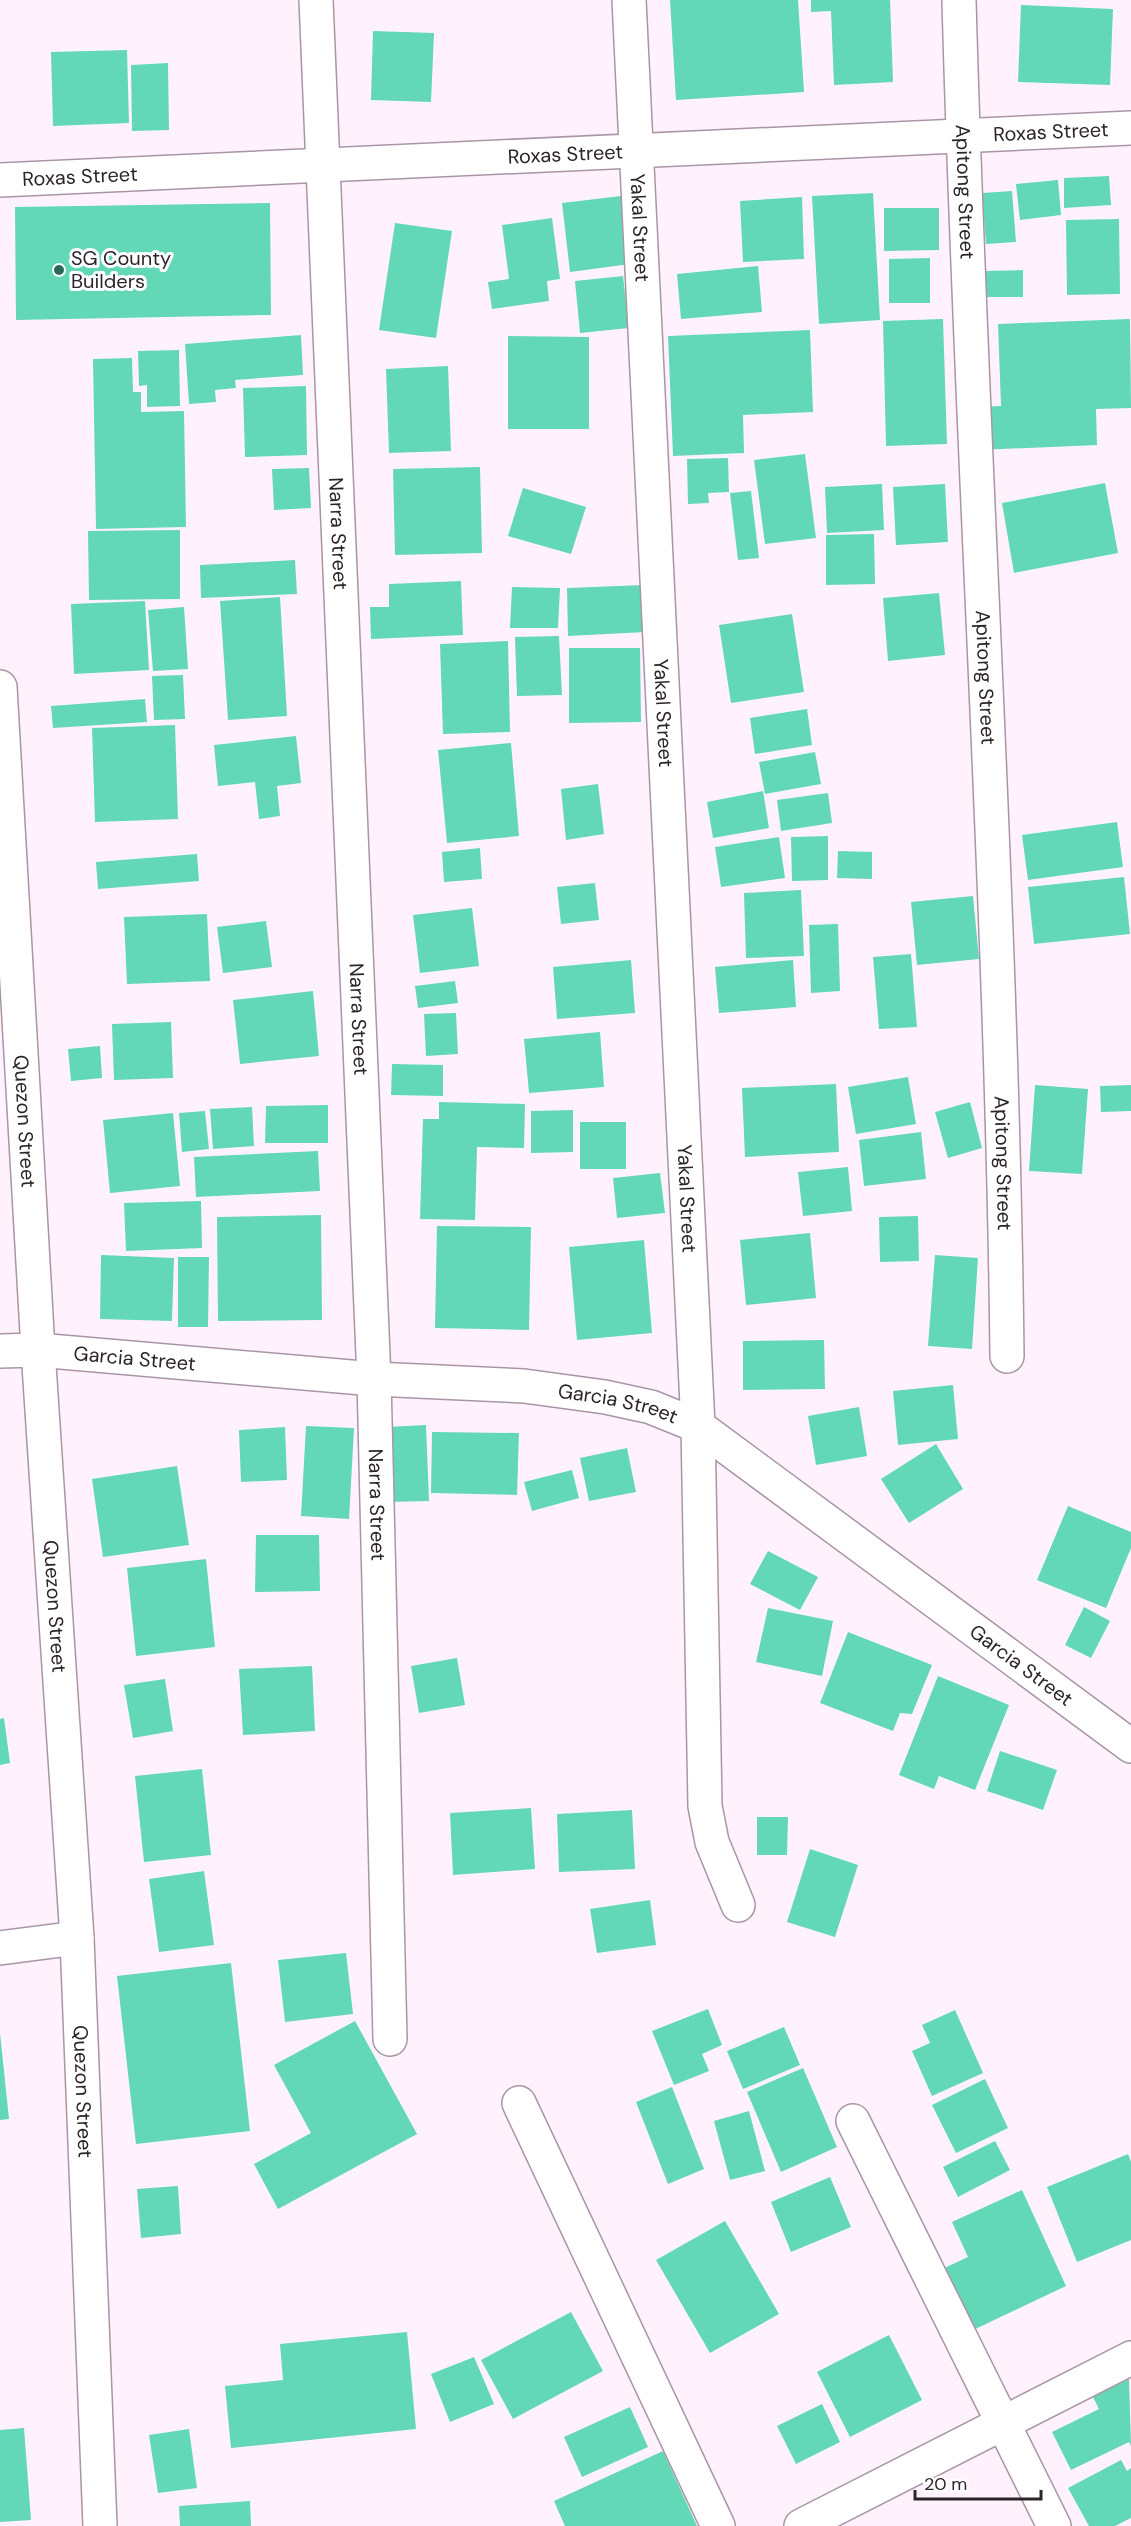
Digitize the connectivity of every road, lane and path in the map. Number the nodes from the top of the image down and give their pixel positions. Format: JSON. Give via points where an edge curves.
{"nodes":[{"id":1,"x":316,"y":0,"type":"edge"},
{"id":2,"x":629,"y":0,"type":"edge"},
{"id":3,"x":959,"y":0,"type":"edge"},
{"id":4,"x":1131,"y":128,"type":"edge"},
{"id":5,"x":962,"y":136,"type":"junction"},
{"id":6,"x":635,"y":151,"type":"junction"},
{"id":7,"x":322,"y":165,"type":"junction"},
{"id":8,"x":0,"y":180,"type":"edge"},
{"id":9,"x":0,"y":687,"type":"edge"},
{"id":10,"x":10,"y":995,"type":"edge"},
{"id":11,"x":38,"y":1350,"type":"junction"},
{"id":12,"x":0,"y":1351,"type":"edge"},
{"id":13,"x":1007,"y":1356,"type":"dead end"},
{"id":14,"x":374,"y":1379,"type":"junction"},
{"id":15,"x":698,"y":1426,"type":"junction"},
{"id":16,"x":1131,"y":1746,"type":"edge"},
{"id":17,"x":738,"y":1905,"type":"dead end"},
{"id":18,"x":77,"y":1938,"type":"junction"},
{"id":19,"x":0,"y":1948,"type":"edge"},
{"id":20,"x":390,"y":2039,"type":"dead end"},
{"id":21,"x":519,"y":2103,"type":"dead end"},
{"id":22,"x":853,"y":2121,"type":"dead end"},
{"id":23,"x":1131,"y":2358,"type":"edge"},
{"id":24,"x":1004,"y":2422,"type":"junction"},
{"id":25,"x":100,"y":2526,"type":"edge"},
{"id":26,"x":718,"y":2526,"type":"edge"},
{"id":27,"x":801,"y":2526,"type":"edge"},
{"id":28,"x":1054,"y":2526,"type":"edge"}],
"edges":[{"from":1,"to":7,"type":"street","name":"Narra Street"},
{"from":2,"to":6,"type":"street","name":"Yakal Street"},
{"from":3,"to":5,"type":"street","name":"Apitong Street"},
{"from":4,"to":5,"type":"street","name":"Roxas Street"},
{"from":5,"to":6,"type":"street","name":"Roxas Street"},
{"from":5,"to":13,"type":"street","name":"Apitong Street","via":[[997,910]]},
{"from":6,"to":7,"type":"street","name":"Roxas Street"},
{"from":6,"to":15,"type":"street","name":"Yakal Street"},
{"from":7,"to":8,"type":"street","name":"Roxas Street"},
{"from":7,"to":14,"type":"street","name":"Narra Street"},
{"from":9,"to":10,"type":"street","name":"Quezon Street"},
{"from":10,"to":11,"type":"street","name":"Quezon Street"},
{"from":11,"to":12,"type":"street","name":"Garcia Street"},
{"from":11,"to":14,"type":"street","name":"Garcia Street"},
{"from":11,"to":18,"type":"street","name":"Quezon Street"},
{"from":14,"to":15,"type":"street","name":"Garcia Street","via":[[524,1386],[605,1397],[651,1407]]},
{"from":14,"to":20,"type":"street","name":"Narra Street"},
{"from":15,"to":16,"type":"street","name":"Garcia Street"},
{"from":15,"to":17,"type":"street","name":"Yakal Street","via":[[705,1806],[712,1842]]},
{"from":18,"to":19,"type":"street"},
{"from":18,"to":25,"type":"street","name":"Quezon Street"},
{"from":21,"to":26,"type":"street"},
{"from":22,"to":24,"type":"street"},
{"from":23,"to":24,"type":"street"},
{"from":24,"to":27,"type":"street"},
{"from":24,"to":28,"type":"street"}]}
